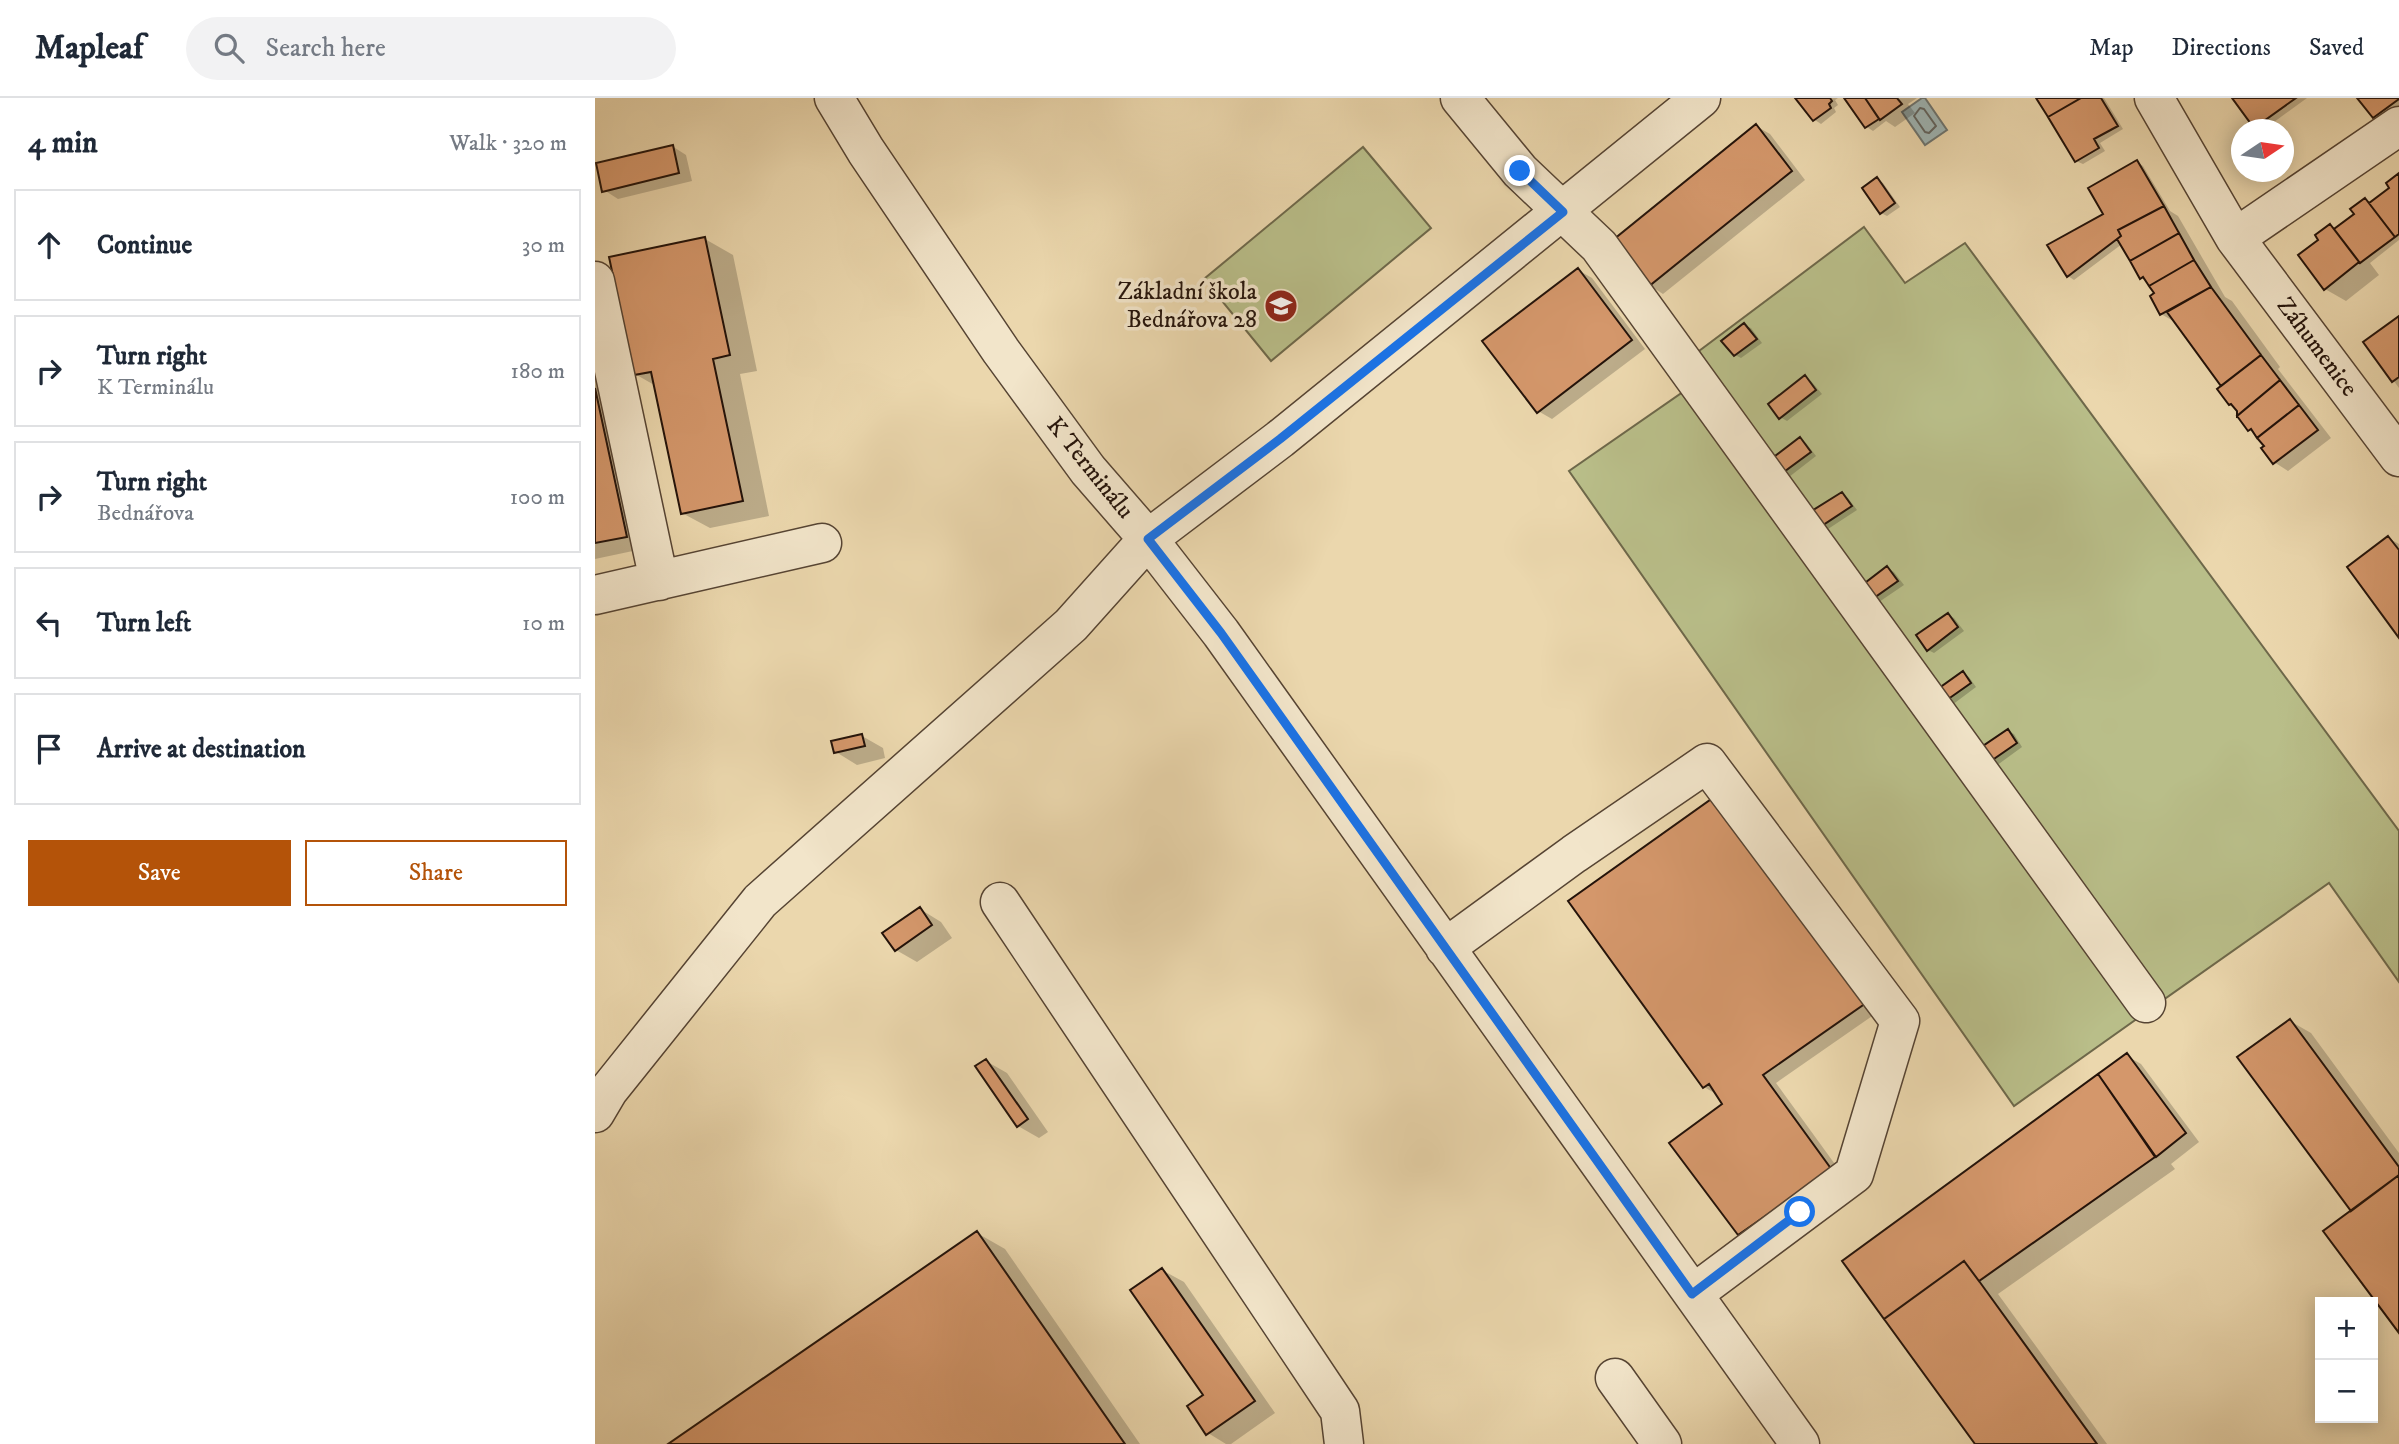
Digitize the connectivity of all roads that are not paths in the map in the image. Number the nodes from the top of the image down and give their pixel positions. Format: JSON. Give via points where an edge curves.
{"nodes":[{"id":1,"x":834,"y":98,"type":"edge"},
{"id":2,"x":1460,"y":98,"type":"edge"},
{"id":3,"x":1701,"y":98,"type":"edge"},
{"id":4,"x":2154,"y":98,"type":"edge"},
{"id":5,"x":2399,"y":126,"type":"edge"},
{"id":6,"x":1563,"y":212,"type":"junction"},
{"id":7,"x":2235,"y":238,"type":"junction"},
{"id":8,"x":595,"y":281,"type":"edge"},
{"id":9,"x":2399,"y":457,"type":"edge"},
{"id":10,"x":1148,"y":539,"type":"junction"},
{"id":11,"x":822,"y":543,"type":"dead end"},
{"id":12,"x":659,"y":581,"type":"junction"},
{"id":13,"x":595,"y":595,"type":"edge"},
{"id":14,"x":1000,"y":902,"type":"dead end"},
{"id":15,"x":1444,"y":948,"type":"junction"},
{"id":16,"x":2146,"y":1003,"type":"dead end"},
{"id":17,"x":595,"y":1113,"type":"edge"},
{"id":18,"x":1692,"y":1294,"type":"junction"},
{"id":19,"x":1615,"y":1378,"type":"dead end"},
{"id":20,"x":1344,"y":1444,"type":"edge"},
{"id":21,"x":1663,"y":1444,"type":"edge"},
{"id":22,"x":1800,"y":1444,"type":"edge"}],
"edges":[{"from":1,"to":10,"type":"street","name":"K Terminálu","via":[[1000,351],[1088,470]]},
{"from":2,"to":6,"type":"street","via":[[1520,171]]},
{"from":3,"to":6,"type":"street"},
{"from":4,"to":7,"type":"street","name":"Záhumenice"},
{"from":5,"to":7,"type":"street"},
{"from":6,"to":10,"type":"street"},
{"from":6,"to":16,"type":"street","via":[[1599,246]]},
{"from":7,"to":9,"type":"street","name":"Záhumenice"},
{"from":8,"to":12,"type":"street"},
{"from":10,"to":15,"type":"street","name":"K Terminálu","via":[[1221,633]]},
{"from":10,"to":17,"type":"street","via":[[1071,625],[760,901]]},
{"from":11,"to":12,"type":"street"},
{"from":12,"to":13,"type":"street"},
{"from":14,"to":20,"type":"street","via":[[1340,1411]]},
{"from":15,"to":18,"type":"street","name":"K Terminálu"},
{"from":15,"to":18,"type":"street","via":[[1707,763],[1900,1020],[1854,1174]]},
{"from":18,"to":22,"type":"street","name":"K Terminálu"},
{"from":19,"to":21,"type":"street"}]}
